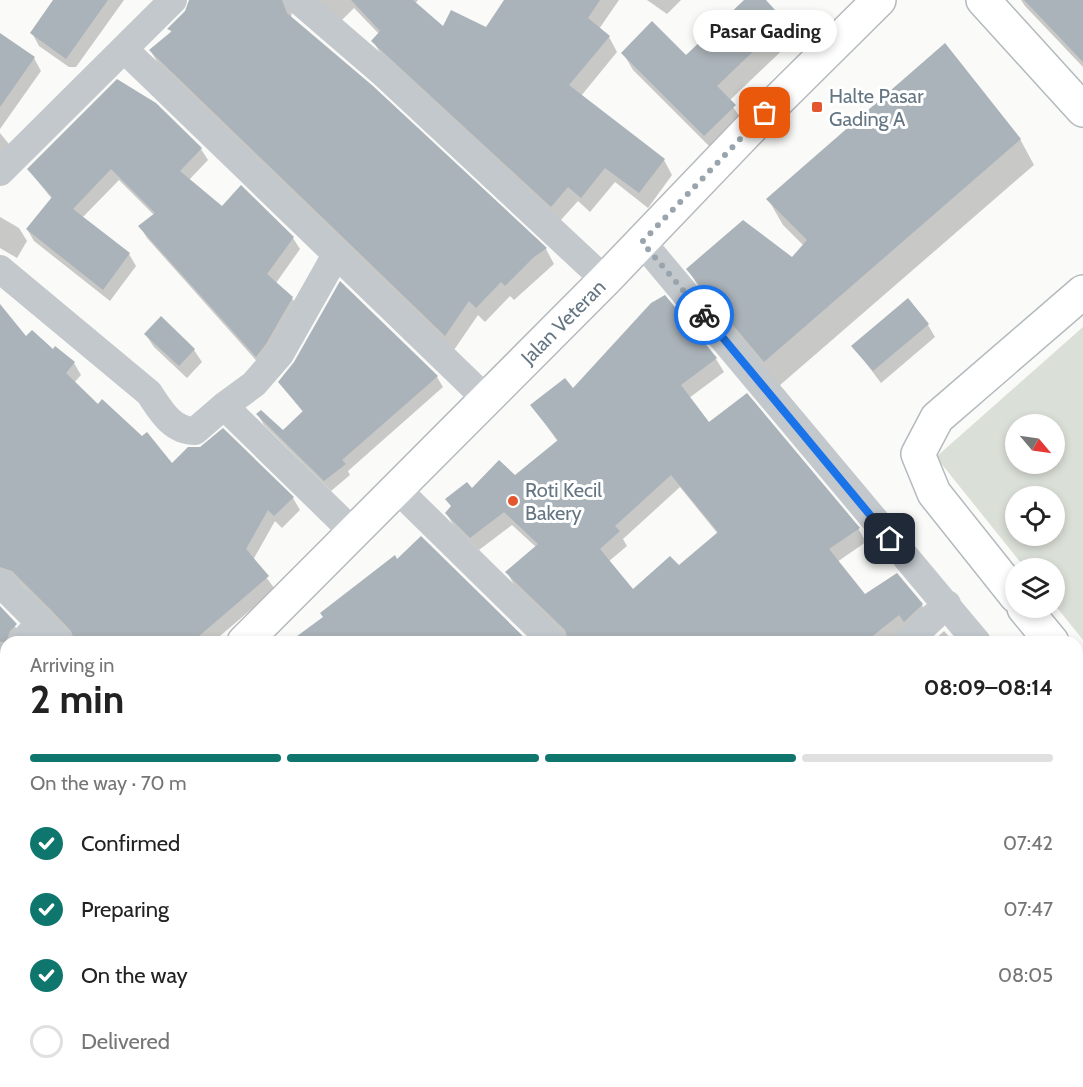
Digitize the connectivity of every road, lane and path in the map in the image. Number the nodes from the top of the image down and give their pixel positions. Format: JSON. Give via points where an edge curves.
{"nodes":[{"id":1,"x":173,"y":0,"type":"edge"},
{"id":2,"x":298,"y":0,"type":"edge"},
{"id":3,"x":879,"y":0,"type":"edge"},
{"id":4,"x":982,"y":0,"type":"edge"},
{"id":5,"x":125,"y":50,"type":"junction"},
{"id":6,"x":1083,"y":110,"type":"edge"},
{"id":7,"x":0,"y":172,"type":"edge"},
{"id":8,"x":642,"y":242,"type":"junction"},
{"id":9,"x":337,"y":253,"type":"junction"},
{"id":10,"x":0,"y":269,"type":"edge"},
{"id":11,"x":605,"y":280,"type":"junction"},
{"id":12,"x":1083,"y":292,"type":"edge"},
{"id":13,"x":485,"y":398,"type":"junction"},
{"id":14,"x":224,"y":405,"type":"junction"},
{"id":15,"x":396,"y":488,"type":"junction"},
{"id":16,"x":354,"y":532,"type":"junction"},
{"id":17,"x":1005,"y":582,"type":"edge"},
{"id":18,"x":0,"y":583,"type":"edge"},
{"id":19,"x":947,"y":604,"type":"junction"},
{"id":20,"x":1032,"y":618,"type":"edge"},
{"id":21,"x":40,"y":636,"type":"edge"},
{"id":22,"x":250,"y":636,"type":"edge"},
{"id":23,"x":547,"y":636,"type":"edge"},
{"id":24,"x":913,"y":636,"type":"edge"},
{"id":25,"x":972,"y":636,"type":"edge"},
{"id":26,"x":1047,"y":636,"type":"edge"}],
"edges":[{"from":1,"to":5,"type":"street"},
{"from":2,"to":11,"type":"street","via":[[384,74]]},
{"from":3,"to":8,"type":"main road","name":"Jalan Veteran"},
{"from":4,"to":6,"type":"main road"},
{"from":5,"to":7,"type":"street"},
{"from":5,"to":9,"type":"street"},
{"from":8,"to":11,"type":"main road","name":"Jalan Veteran"},
{"from":8,"to":19,"type":"street"},
{"from":9,"to":13,"type":"street"},
{"from":9,"to":14,"type":"street","via":[[280,354],[254,384]]},
{"from":10,"to":14,"type":"street","via":[[149,393],[165,418],[184,431],[195,431]]},
{"from":11,"to":13,"type":"main road","name":"Jalan Veteran"},
{"from":12,"to":17,"type":"main road","via":[[937,418],[918,454],[934,493]]},
{"from":13,"to":15,"type":"main road","name":"Jalan Veteran"},
{"from":14,"to":16,"type":"street"},
{"from":15,"to":16,"type":"main road","name":"Jalan Veteran"},
{"from":15,"to":23,"type":"street"},
{"from":16,"to":22,"type":"main road","name":"Jalan Veteran"},
{"from":18,"to":21,"type":"street"},
{"from":19,"to":24,"type":"street"},
{"from":19,"to":25,"type":"street"},
{"from":20,"to":26,"type":"main road"}]}
